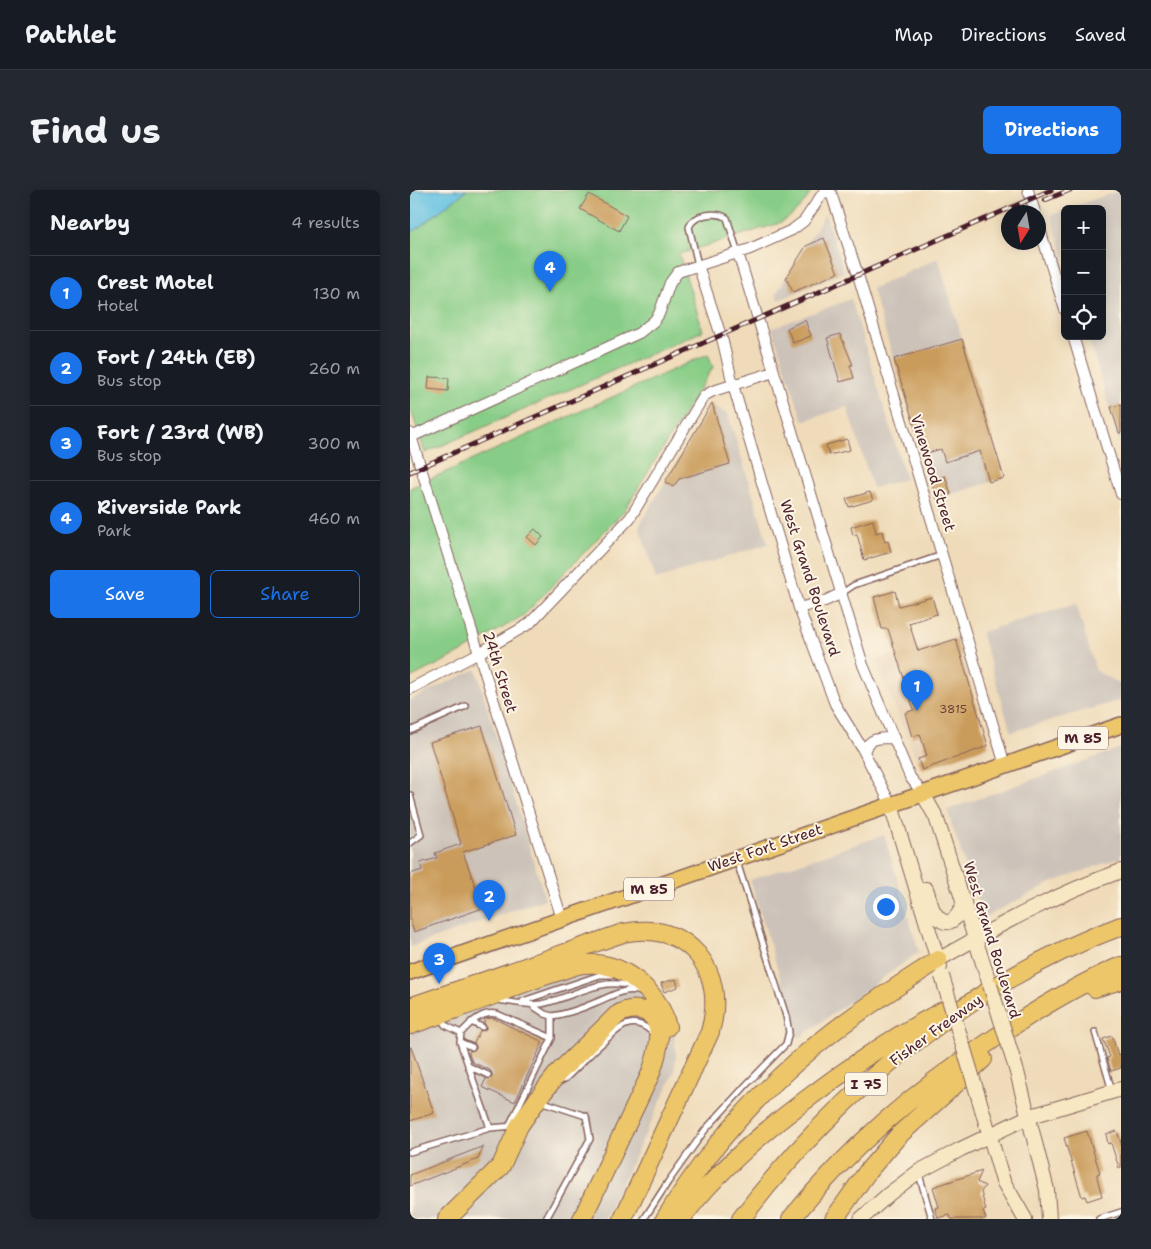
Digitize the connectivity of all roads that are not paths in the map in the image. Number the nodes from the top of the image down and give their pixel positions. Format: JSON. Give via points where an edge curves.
{"nodes":[{"id":1,"x":825,"y":190,"type":"edge"},
{"id":2,"x":830,"y":190,"type":"edge"},
{"id":3,"x":1046,"y":249,"type":"edge"},
{"id":4,"x":738,"y":253,"type":"junction"},
{"id":5,"x":698,"y":265,"type":"junction"},
{"id":6,"x":1061,"y":297,"type":"edge"},
{"id":7,"x":1074,"y":340,"type":"edge"},
{"id":8,"x":774,"y":372,"type":"junction"},
{"id":9,"x":733,"y":385,"type":"junction"},
{"id":10,"x":410,"y":436,"type":"edge"},
{"id":11,"x":1121,"y":494,"type":"edge"},
{"id":12,"x":942,"y":555,"type":"junction"},
{"id":13,"x":842,"y":593,"type":"junction"},
{"id":14,"x":799,"y":608,"type":"junction"},
{"id":15,"x":479,"y":653,"type":"junction"},
{"id":16,"x":410,"y":689,"type":"edge"},
{"id":17,"x":466,"y":706,"type":"dead end"},
{"id":18,"x":1121,"y":725,"type":"edge"},
{"id":19,"x":410,"y":731,"type":"edge"},
{"id":20,"x":894,"y":738,"type":"junction"},
{"id":21,"x":864,"y":752,"type":"junction"},
{"id":22,"x":1005,"y":765,"type":"junction"},
{"id":23,"x":923,"y":794,"type":"junction"},
{"id":24,"x":410,"y":795,"type":"edge"},
{"id":25,"x":890,"y":805,"type":"junction"},
{"id":26,"x":900,"y":832,"type":"junction"},
{"id":27,"x":410,"y":843,"type":"edge"},
{"id":28,"x":736,"y":859,"type":"junction"},
{"id":29,"x":1121,"y":871,"type":"edge"},
{"id":30,"x":964,"y":902,"type":"junction"},
{"id":31,"x":562,"y":920,"type":"junction"},
{"id":32,"x":1121,"y":926,"type":"edge"},
{"id":33,"x":975,"y":938,"type":"junction"},
{"id":34,"x":1121,"y":966,"type":"edge"},
{"id":35,"x":940,"y":968,"type":"junction"},
{"id":36,"x":592,"y":970,"type":"dead end"},
{"id":37,"x":410,"y":972,"type":"edge"},
{"id":38,"x":1015,"y":976,"type":"junction"},
{"id":39,"x":1121,"y":980,"type":"edge"},
{"id":40,"x":648,"y":993,"type":"junction"},
{"id":41,"x":511,"y":996,"type":"dead end"},
{"id":42,"x":487,"y":1000,"type":"junction"},
{"id":43,"x":515,"y":1002,"type":"junction"},
{"id":44,"x":525,"y":1003,"type":"junction"},
{"id":45,"x":410,"y":1007,"type":"edge"},
{"id":46,"x":1038,"y":1009,"type":"junction"},
{"id":47,"x":439,"y":1015,"type":"junction"},
{"id":48,"x":552,"y":1016,"type":"junction"},
{"id":49,"x":471,"y":1022,"type":"junction"},
{"id":50,"x":410,"y":1025,"type":"edge"},
{"id":51,"x":482,"y":1027,"type":"dead end"},
{"id":52,"x":1095,"y":1032,"type":"dead end"},
{"id":53,"x":461,"y":1033,"type":"junction"},
{"id":54,"x":552,"y":1038,"type":"junction"},
{"id":55,"x":460,"y":1042,"type":"junction"},
{"id":56,"x":472,"y":1047,"type":"dead end"},
{"id":57,"x":538,"y":1053,"type":"dead end"},
{"id":58,"x":544,"y":1056,"type":"junction"},
{"id":59,"x":468,"y":1066,"type":"junction"},
{"id":60,"x":529,"y":1072,"type":"dead end"},
{"id":61,"x":488,"y":1075,"type":"dead end"},
{"id":62,"x":533,"y":1089,"type":"junction"},
{"id":63,"x":1117,"y":1090,"type":"edge"},
{"id":64,"x":1028,"y":1117,"type":"junction"},
{"id":65,"x":514,"y":1126,"type":"junction"},
{"id":66,"x":490,"y":1128,"type":"junction"},
{"id":67,"x":990,"y":1136,"type":"junction"},
{"id":68,"x":410,"y":1152,"type":"edge"},
{"id":69,"x":918,"y":1172,"type":"junction"},
{"id":70,"x":600,"y":1194,"type":"junction"},
{"id":71,"x":1121,"y":1212,"type":"edge"},
{"id":72,"x":624,"y":1216,"type":"edge"},
{"id":73,"x":447,"y":1219,"type":"edge"},
{"id":74,"x":546,"y":1219,"type":"edge"},
{"id":75,"x":582,"y":1219,"type":"edge"},
{"id":76,"x":595,"y":1219,"type":"edge"},
{"id":77,"x":644,"y":1219,"type":"edge"},
{"id":78,"x":665,"y":1219,"type":"edge"},
{"id":79,"x":681,"y":1219,"type":"edge"},
{"id":80,"x":741,"y":1219,"type":"edge"},
{"id":81,"x":791,"y":1219,"type":"edge"},
{"id":82,"x":834,"y":1219,"type":"edge"},
{"id":83,"x":861,"y":1219,"type":"edge"},
{"id":84,"x":932,"y":1219,"type":"edge"},
{"id":85,"x":1025,"y":1219,"type":"edge"},
{"id":86,"x":1049,"y":1219,"type":"edge"},
{"id":87,"x":1099,"y":1219,"type":"edge"}],
"edges":[{"from":1,"to":4,"type":"street","via":[[804,220],[792,230]]},
{"from":2,"to":12,"type":"street","name":"Vinewood Street"},
{"from":3,"to":6,"type":"street"},
{"from":4,"to":5,"type":"street"},
{"from":4,"to":5,"type":"lane","via":[[727,218],[712,214],[695,219],[689,227],[689,234]]},
{"from":4,"to":8,"type":"street","name":"West Grand Boulevard"},
{"from":5,"to":9,"type":"street","name":"West Grand Boulevard"},
{"from":5,"to":10,"type":"street","via":[[678,272],[659,314],[639,334]]},
{"from":7,"to":11,"type":"street"},
{"from":8,"to":9,"type":"street"},
{"from":8,"to":13,"type":"street","name":"West Grand Boulevard"},
{"from":9,"to":14,"type":"street","name":"West Grand Boulevard"},
{"from":9,"to":15,"type":"street","via":[[704,396],[630,518],[529,624]]},
{"from":10,"to":15,"type":"street","name":"24th Street"},
{"from":12,"to":13,"type":"lane","via":[[854,585]]},
{"from":12,"to":22,"type":"street","name":"Vinewood Street"},
{"from":13,"to":14,"type":"street"},
{"from":13,"to":20,"type":"street","name":"West Grand Boulevard","via":[[869,683]]},
{"from":14,"to":21,"type":"street","name":"West Grand Boulevard","via":[[833,698]]},
{"from":15,"to":16,"type":"street"},
{"from":15,"to":31,"type":"street","name":"24th Street"},
{"from":17,"to":19,"type":"lane"},
{"from":18,"to":22,"type":"main road","name":"West Fort Street","number":"M 85"},
{"from":20,"to":21,"type":"street","via":[[872,740]]},
{"from":20,"to":23,"type":"street","name":"West Grand Boulevard","via":[[910,777]]},
{"from":21,"to":25,"type":"street","name":"West Grand Boulevard"},
{"from":22,"to":23,"type":"main road","name":"West Fort Street","number":"M 85"},
{"from":23,"to":25,"type":"main road","name":"West Fort Street","number":"M 85"},
{"from":23,"to":30,"type":"street","name":"West Grand Boulevard","via":[[936,817]]},
{"from":24,"to":27,"type":"lane","via":[[421,835]]},
{"from":25,"to":26,"type":"street","name":"West Grand Boulevard"},
{"from":25,"to":28,"type":"main road","name":"West Fort Street","number":"M 85"},
{"from":26,"to":30,"type":"street","via":[[917,860],[937,916],[944,921],[954,920]]},
{"from":26,"to":35,"type":"street","name":"West Grand Boulevard"},
{"from":28,"to":31,"type":"main road","name":"West Fort Street","number":"M 85"},
{"from":28,"to":77,"type":"lane","via":[[786,1016],[788,1038],[781,1050],[706,1130]]},
{"from":29,"to":33,"type":"street","via":[[1057,896]]},
{"from":30,"to":33,"type":"street","name":"West Grand Boulevard"},
{"from":31,"to":37,"type":"main road","name":"West Fort Street","number":"M 85"},
{"from":32,"to":38,"type":"highway","name":"Fisher Freeway","number":"I 75"},
{"from":33,"to":35,"type":"street"},
{"from":33,"to":64,"type":"street","name":"West Grand Boulevard","bridge":true},
{"from":34,"to":46,"type":"highway","number":"I 75"},
{"from":35,"to":67,"type":"street","name":"West Grand Boulevard","bridge":true},
{"from":35,"to":78,"type":"highway","via":[[834,1030],[779,1077],[713,1151]]},
{"from":36,"to":40,"type":"lane","via":[[611,973]]},
{"from":38,"to":79,"type":"highway","via":[[909,1028],[845,1070],[746,1148],[713,1180]]},
{"from":38,"to":80,"type":"highway","name":"Fisher Freeway","number":"I 75","via":[[938,1026],[864,1085],[798,1150]]},
{"from":39,"to":46,"type":"highway"},
{"from":40,"to":42,"type":"highway","via":[[629,975],[616,969],[583,964],[516,985]]},
{"from":40,"to":43,"type":"lane","via":[[615,976],[600,975]]},
{"from":40,"to":44,"type":"lane","via":[[634,986],[612,983],[544,1003]]},
{"from":40,"to":48,"type":"lane","via":[[626,990]]},
{"from":40,"to":70,"type":"highway","via":[[662,1013],[668,1031],[666,1068]]},
{"from":41,"to":42,"type":"lane"},
{"from":42,"to":43,"type":"lane"},
{"from":42,"to":47,"type":"highway"},
{"from":43,"to":44,"type":"lane"},
{"from":44,"to":48,"type":"lane"},
{"from":45,"to":72,"type":"highway","via":[[623,933],[652,930],[688,945],[704,964],[714,986],[713,1022]]},
{"from":46,"to":81,"type":"highway","number":"I 75","via":[[948,1070],[882,1122],[839,1163]]},
{"from":46,"to":82,"type":"highway","via":[[899,1135]]},
{"from":47,"to":50,"type":"highway"},
{"from":47,"to":53,"type":"lane","via":[[445,1025]]},
{"from":48,"to":54,"type":"lane"},
{"from":49,"to":51,"type":"lane"},
{"from":49,"to":53,"type":"lane"},
{"from":49,"to":54,"type":"lane","via":[[491,1012]]},
{"from":52,"to":63,"type":"lane"},
{"from":53,"to":55,"type":"lane"},
{"from":54,"to":58,"type":"lane"},
{"from":55,"to":56,"type":"lane"},
{"from":55,"to":59,"type":"lane"},
{"from":57,"to":58,"type":"lane"},
{"from":58,"to":62,"type":"lane"},
{"from":59,"to":61,"type":"lane"},
{"from":59,"to":66,"type":"lane"},
{"from":60,"to":62,"type":"lane"},
{"from":62,"to":65,"type":"highway"},
{"from":62,"to":70,"type":"highway","via":[[558,1072],[626,1010],[642,1010],[653,1018],[659,1030],[658,1051]]},
{"from":62,"to":74,"type":"lane","via":[[586,1116],[590,1139]]},
{"from":63,"to":64,"type":"street"},
{"from":64,"to":67,"type":"street"},
{"from":64,"to":86,"type":"street","name":"West Grand Boulevard","via":[[1047,1190]]},
{"from":65,"to":66,"type":"lane"},
{"from":65,"to":73,"type":"highway","via":[[501,1166]]},
{"from":66,"to":68,"type":"lane"},
{"from":67,"to":69,"type":"street"},
{"from":67,"to":85,"type":"street","name":"West Grand Boulevard","via":[[1003,1182]]},
{"from":69,"to":83,"type":"street"},
{"from":69,"to":84,"type":"lane"},
{"from":70,"to":75,"type":"highway"},
{"from":70,"to":76,"type":"highway"},
{"from":71,"to":87,"type":"lane"}]}
